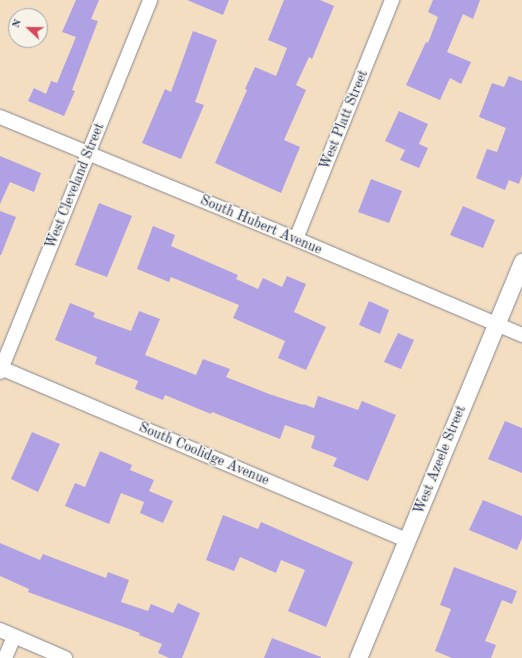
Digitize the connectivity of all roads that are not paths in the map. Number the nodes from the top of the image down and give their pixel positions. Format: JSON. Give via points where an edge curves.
{"nodes":[{"id":1,"x":150,"y":0,"type":"edge"},
{"id":2,"x":392,"y":0,"type":"edge"},
{"id":3,"x":0,"y":117,"type":"edge"},
{"id":4,"x":88,"y":154,"type":"junction"},
{"id":5,"x":296,"y":239,"type":"junction"},
{"id":6,"x":522,"y":262,"type":"edge"},
{"id":7,"x":496,"y":325,"type":"junction"},
{"id":8,"x":522,"y":335,"type":"edge"},
{"id":9,"x":1,"y":370,"type":"edge"},
{"id":10,"x":407,"y":540,"type":"junction"},
{"id":11,"x":0,"y":630,"type":"edge"},
{"id":12,"x":14,"y":636,"type":"junction"},
{"id":13,"x":6,"y":658,"type":"edge"},
{"id":14,"x":65,"y":658,"type":"edge"},
{"id":15,"x":358,"y":658,"type":"edge"}],
"edges":[{"from":1,"to":4,"type":"street","name":"West Cleveland Street"},
{"from":2,"to":5,"type":"street","name":"West Platt Street"},
{"from":3,"to":4,"type":"street","name":"South Hubert Avenue"},
{"from":4,"to":5,"type":"street","name":"South Hubert Avenue"},
{"from":4,"to":9,"type":"street","name":"West Cleveland Street"},
{"from":5,"to":7,"type":"street","name":"South Hubert Avenue"},
{"from":6,"to":7,"type":"street","name":"West Azeele Street"},
{"from":7,"to":8,"type":"street","name":"South Hubert Avenue"},
{"from":7,"to":10,"type":"street","name":"West Azeele Street"},
{"from":9,"to":10,"type":"street","name":"South Coolidge Avenue"},
{"from":10,"to":15,"type":"street","name":"West Azeele Street"},
{"from":11,"to":12,"type":"street"},
{"from":12,"to":13,"type":"street"},
{"from":12,"to":14,"type":"street"}]}
